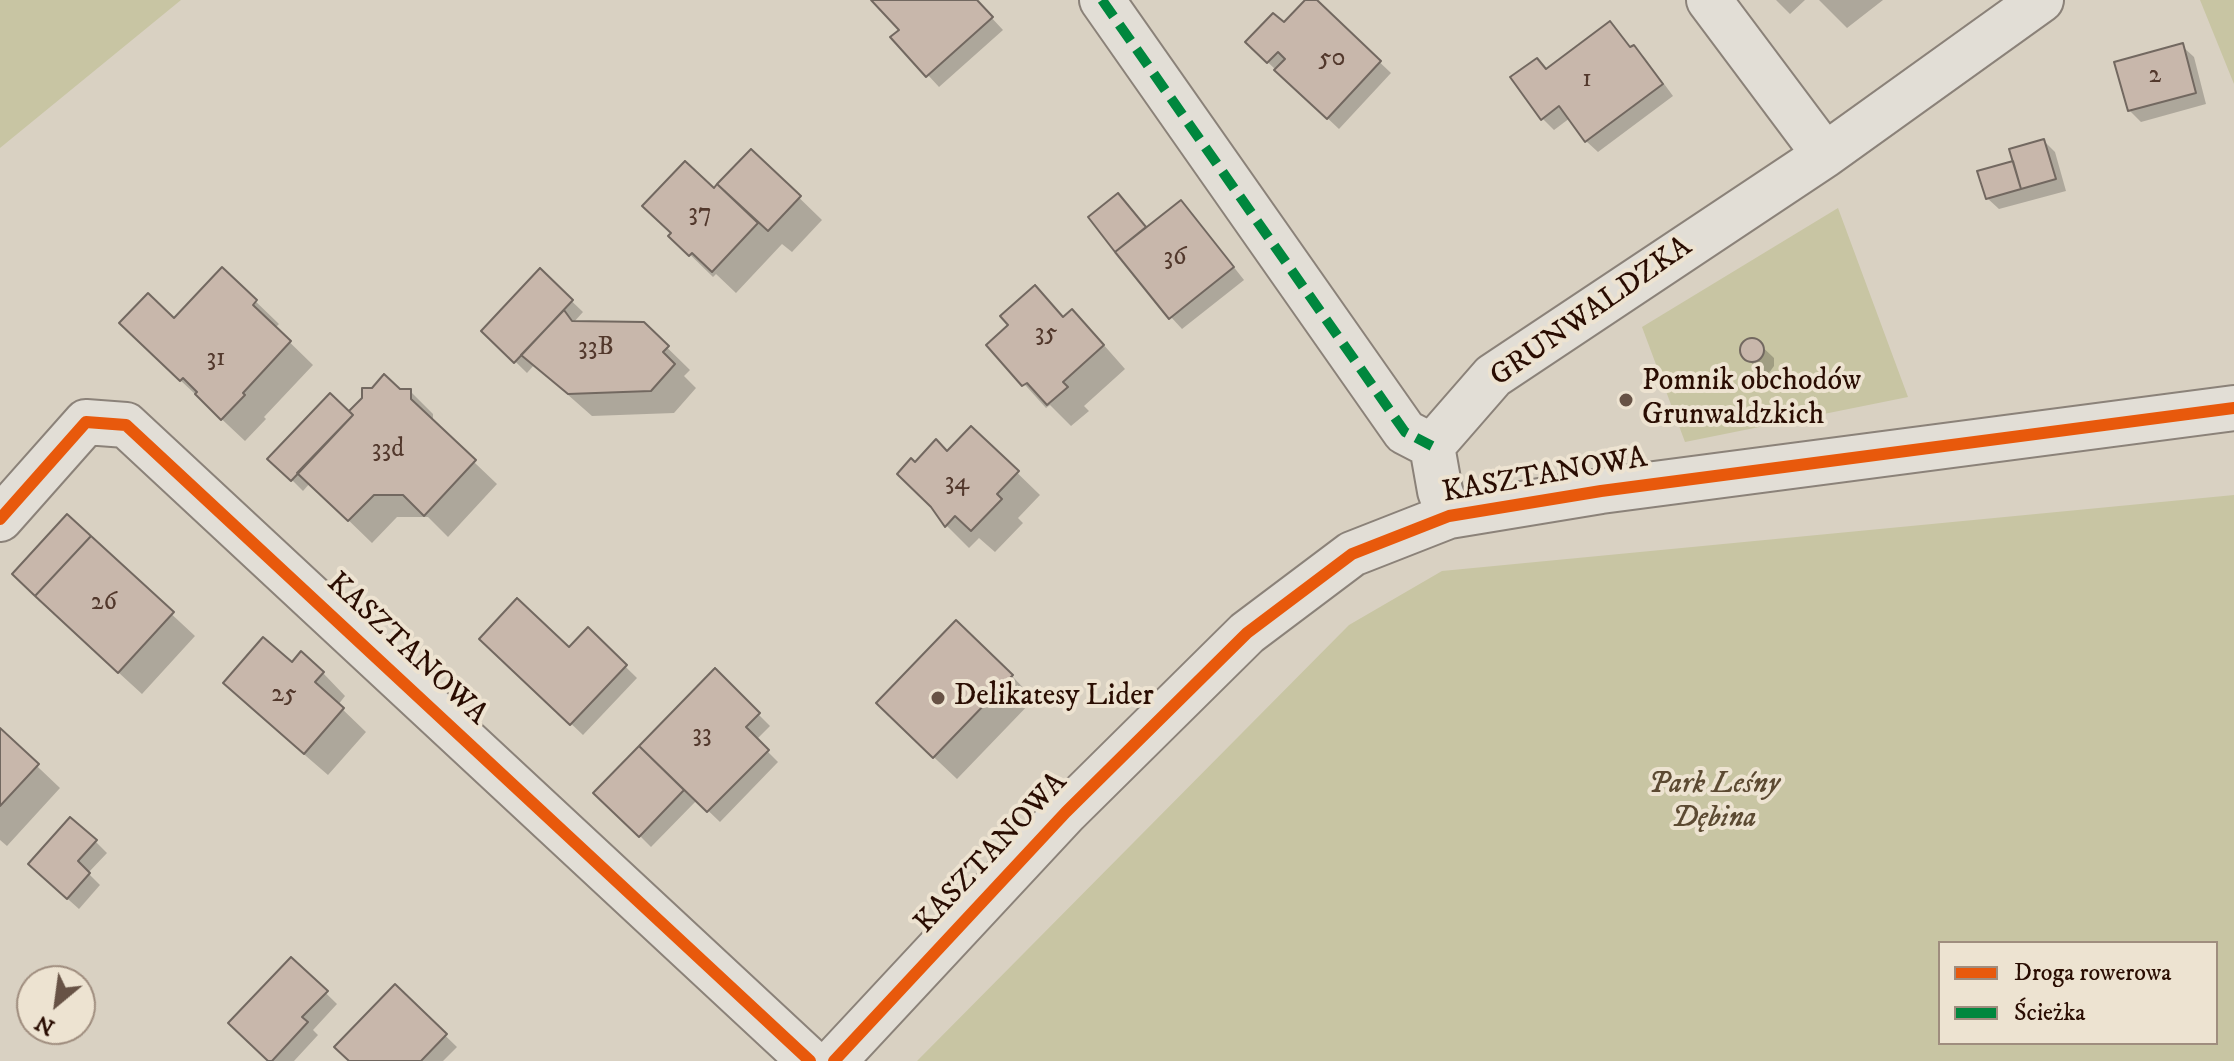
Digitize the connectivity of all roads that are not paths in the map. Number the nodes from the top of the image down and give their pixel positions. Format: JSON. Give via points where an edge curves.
{"nodes":[{"id":1,"x":1102,"y":0,"type":"edge"},
{"id":2,"x":1709,"y":0,"type":"edge"},
{"id":3,"x":2041,"y":0,"type":"edge"},
{"id":4,"x":1825,"y":155,"type":"junction"},
{"id":5,"x":2234,"y":408,"type":"edge"},
{"id":6,"x":1432,"y":446,"type":"junction"},
{"id":7,"x":1449,"y":516,"type":"junction"},
{"id":8,"x":0,"y":519,"type":"edge"},
{"id":9,"x":810,"y":1061,"type":"edge"},
{"id":10,"x":834,"y":1061,"type":"edge"}],
"edges":[{"from":1,"to":6,"type":"street","name":"KASZTANOWA","via":[[1405,432]]},
{"from":2,"to":4,"type":"street"},
{"from":3,"to":4,"type":"street","name":"GRUNWALDZKA"},
{"from":4,"to":6,"type":"street","name":"GRUNWALDZKA","via":[[1493,376]]},
{"from":5,"to":7,"type":"street","name":"KASZTANOWA","via":[[1617,488]]},
{"from":6,"to":7,"type":"street"},
{"from":7,"to":10,"type":"street","name":"KASZTANOWA","via":[[1352,554],[1247,633],[1066,812]]},
{"from":8,"to":9,"type":"street","name":"KASZTANOWA","via":[[86,422],[126,425]]}]}
